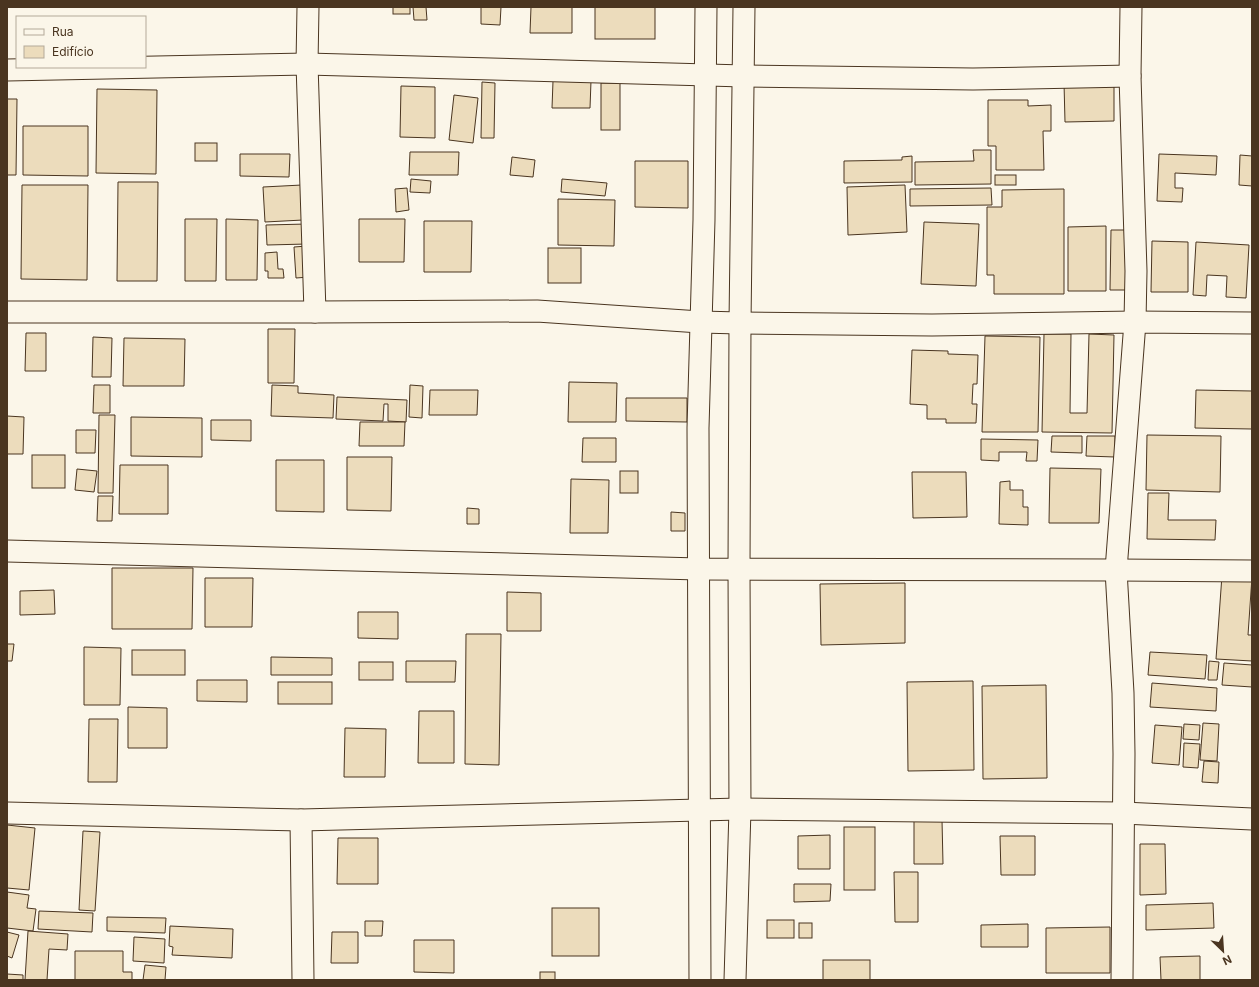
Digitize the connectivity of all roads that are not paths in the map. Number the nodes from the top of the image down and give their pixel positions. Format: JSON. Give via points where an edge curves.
{"nodes":[{"id":1,"x":308,"y":7,"type":"edge"},
{"id":2,"x":706,"y":7,"type":"edge"},
{"id":3,"x":744,"y":7,"type":"edge"},
{"id":4,"x":1132,"y":7,"type":"edge"},
{"id":5,"x":307,"y":64,"type":"junction"},
{"id":6,"x":146,"y":67,"type":"edge"},
{"id":7,"x":107,"y":68,"type":"edge"},
{"id":8,"x":7,"y":70,"type":"edge"},
{"id":9,"x":705,"y":74,"type":"junction"},
{"id":10,"x":744,"y":76,"type":"junction"},
{"id":11,"x":1130,"y":76,"type":"junction"},
{"id":12,"x":7,"y":312,"type":"edge"},
{"id":13,"x":315,"y":312,"type":"junction"},
{"id":14,"x":700,"y":322,"type":"junction"},
{"id":15,"x":1135,"y":322,"type":"junction"},
{"id":16,"x":740,"y":323,"type":"junction"},
{"id":17,"x":1252,"y":323,"type":"edge"},
{"id":18,"x":7,"y":551,"type":"edge"},
{"id":19,"x":699,"y":569,"type":"junction"},
{"id":20,"x":739,"y":569,"type":"junction"},
{"id":21,"x":1116,"y":570,"type":"junction"},
{"id":22,"x":1252,"y":571,"type":"edge"},
{"id":23,"x":740,"y":809,"type":"junction"},
{"id":24,"x":700,"y":810,"type":"junction"},
{"id":25,"x":7,"y":813,"type":"edge"},
{"id":26,"x":1123,"y":813,"type":"junction"},
{"id":27,"x":1252,"y":819,"type":"edge"},
{"id":28,"x":301,"y":820,"type":"junction"},
{"id":29,"x":303,"y":980,"type":"edge"},
{"id":30,"x":700,"y":980,"type":"edge"},
{"id":31,"x":735,"y":980,"type":"edge"},
{"id":32,"x":1122,"y":980,"type":"edge"}],
"edges":[{"from":1,"to":5,"type":"street"},
{"from":2,"to":9,"type":"street"},
{"from":3,"to":10,"type":"street"},
{"from":4,"to":11,"type":"street"},
{"from":5,"to":6,"type":"street"},
{"from":5,"to":9,"type":"street"},
{"from":5,"to":13,"type":"street"},
{"from":7,"to":8,"type":"street"},
{"from":9,"to":10,"type":"street"},
{"from":9,"to":14,"type":"street"},
{"from":10,"to":11,"type":"street","via":[[973,79]]},
{"from":10,"to":16,"type":"street"},
{"from":11,"to":15,"type":"street","via":[[1135,215]]},
{"from":12,"to":13,"type":"street"},
{"from":13,"to":14,"type":"street","via":[[537,311]]},
{"from":14,"to":16,"type":"street"},
{"from":14,"to":19,"type":"street"},
{"from":15,"to":16,"type":"street","via":[[986,325]]},
{"from":15,"to":17,"type":"street"},
{"from":15,"to":21,"type":"street"},
{"from":16,"to":20,"type":"street"},
{"from":18,"to":19,"type":"street"},
{"from":19,"to":20,"type":"street"},
{"from":19,"to":24,"type":"street"},
{"from":20,"to":21,"type":"street"},
{"from":20,"to":23,"type":"street"},
{"from":21,"to":22,"type":"street"},
{"from":21,"to":26,"type":"street","via":[[1123,692]]},
{"from":23,"to":24,"type":"street"},
{"from":23,"to":26,"type":"street"},
{"from":23,"to":31,"type":"street"},
{"from":24,"to":28,"type":"street"},
{"from":24,"to":30,"type":"street"},
{"from":25,"to":28,"type":"street"},
{"from":26,"to":27,"type":"street"},
{"from":26,"to":32,"type":"street"},
{"from":28,"to":29,"type":"street"}]}
